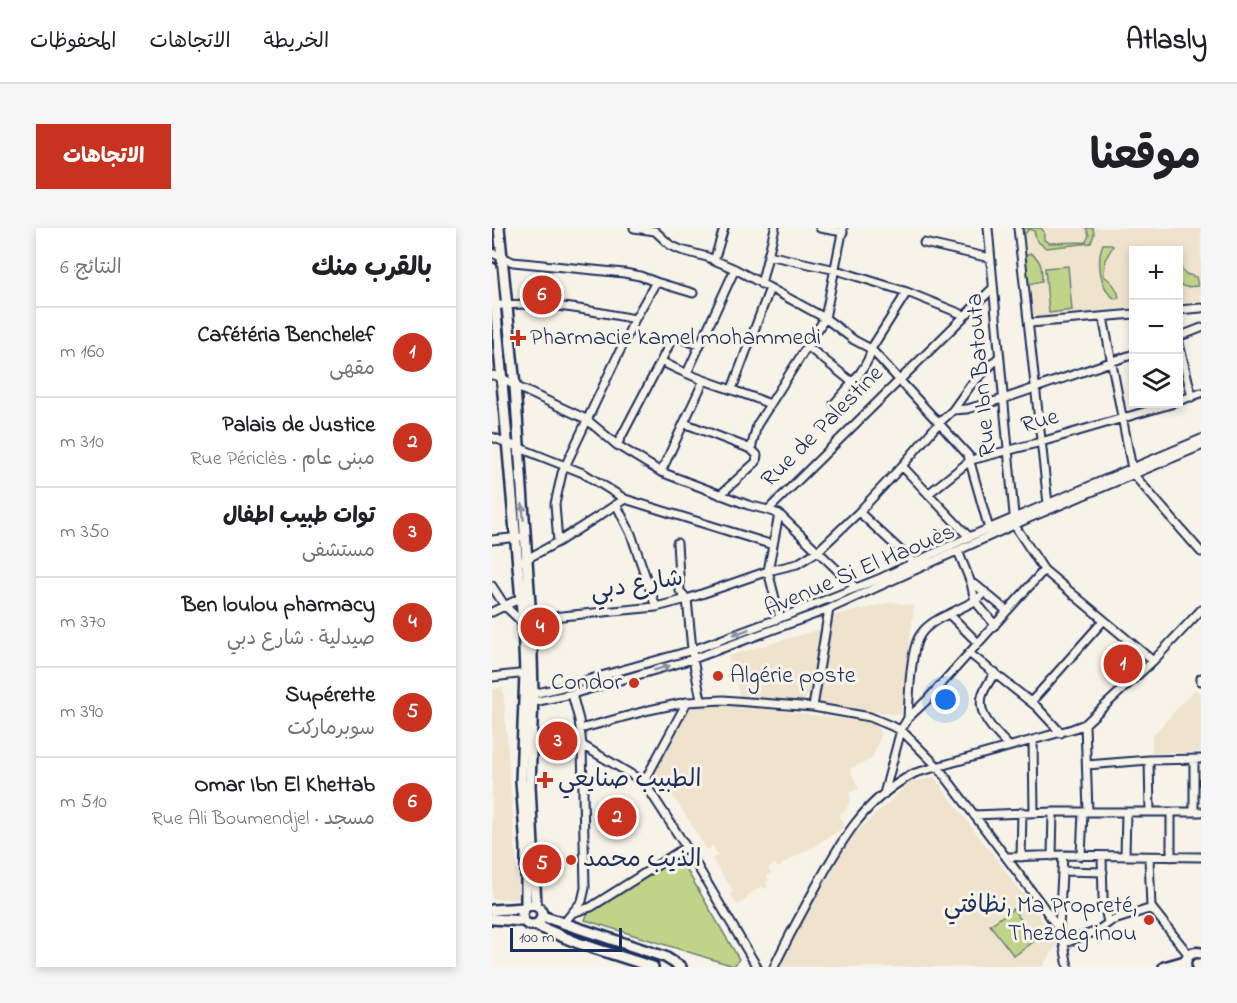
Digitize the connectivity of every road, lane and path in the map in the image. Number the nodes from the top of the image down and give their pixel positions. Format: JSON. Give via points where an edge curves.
{"nodes":[{"id":1,"x":500,"y":228,"type":"edge"},
{"id":2,"x":634,"y":228,"type":"edge"},
{"id":3,"x":724,"y":228,"type":"edge"},
{"id":4,"x":775,"y":228,"type":"edge"},
{"id":5,"x":820,"y":228,"type":"edge"},
{"id":6,"x":988,"y":228,"type":"edge"},
{"id":7,"x":1018,"y":228,"type":"edge"},
{"id":8,"x":843,"y":230,"type":"edge"},
{"id":9,"x":924,"y":243,"type":"dead end"},
{"id":10,"x":492,"y":253,"type":"edge"},
{"id":11,"x":768,"y":255,"type":"junction"},
{"id":12,"x":502,"y":256,"type":"junction"},
{"id":13,"x":990,"y":258,"type":"junction"},
{"id":14,"x":714,"y":261,"type":"junction"},
{"id":15,"x":492,"y":268,"type":"edge"},
{"id":16,"x":735,"y":269,"type":"junction"},
{"id":17,"x":836,"y":270,"type":"junction"},
{"id":18,"x":656,"y":282,"type":"junction"},
{"id":19,"x":761,"y":284,"type":"junction"},
{"id":20,"x":770,"y":288,"type":"junction"},
{"id":21,"x":993,"y":288,"type":"junction"},
{"id":22,"x":907,"y":292,"type":"junction"},
{"id":23,"x":693,"y":293,"type":"dead end"},
{"id":24,"x":507,"y":303,"type":"junction"},
{"id":25,"x":494,"y":306,"type":"edge"},
{"id":26,"x":1201,"y":308,"type":"edge"},
{"id":27,"x":1183,"y":310,"type":"edge"},
{"id":28,"x":1129,"y":314,"type":"edge"},
{"id":29,"x":963,"y":315,"type":"junction"},
{"id":30,"x":1103,"y":317,"type":"junction"},
{"id":31,"x":825,"y":318,"type":"junction"},
{"id":32,"x":635,"y":319,"type":"junction"},
{"id":33,"x":1030,"y":323,"type":"junction"},
{"id":34,"x":1201,"y":328,"type":"edge"},
{"id":35,"x":1183,"y":336,"type":"edge"},
{"id":36,"x":699,"y":345,"type":"junction"},
{"id":37,"x":807,"y":346,"type":"junction"},
{"id":38,"x":871,"y":349,"type":"junction"},
{"id":39,"x":1183,"y":354,"type":"edge"},
{"id":40,"x":1129,"y":356,"type":"edge"},
{"id":41,"x":999,"y":357,"type":"junction"},
{"id":42,"x":661,"y":361,"type":"junction"},
{"id":43,"x":1111,"y":362,"type":"junction"},
{"id":44,"x":687,"y":373,"type":"junction"},
{"id":45,"x":497,"y":376,"type":"edge"},
{"id":46,"x":704,"y":380,"type":"junction"},
{"id":47,"x":898,"y":380,"type":"junction"},
{"id":48,"x":852,"y":382,"type":"junction"},
{"id":49,"x":515,"y":386,"type":"junction"},
{"id":50,"x":1036,"y":388,"type":"junction"},
{"id":51,"x":732,"y":389,"type":"junction"},
{"id":52,"x":1201,"y":393,"type":"edge"},
{"id":53,"x":1192,"y":397,"type":"junction"},
{"id":54,"x":1003,"y":399,"type":"junction"},
{"id":55,"x":1183,"y":400,"type":"edge"},
{"id":56,"x":770,"y":404,"type":"junction"},
{"id":57,"x":834,"y":404,"type":"dead end"},
{"id":58,"x":1157,"y":408,"type":"edge"},
{"id":59,"x":953,"y":410,"type":"junction"},
{"id":60,"x":1121,"y":418,"type":"junction"},
{"id":61,"x":586,"y":419,"type":"junction"},
{"id":62,"x":684,"y":423,"type":"junction"},
{"id":63,"x":938,"y":424,"type":"junction"},
{"id":64,"x":492,"y":437,"type":"edge"},
{"id":65,"x":1201,"y":439,"type":"edge"},
{"id":66,"x":1041,"y":442,"type":"junction"},
{"id":67,"x":508,"y":444,"type":"junction"},
{"id":68,"x":617,"y":445,"type":"junction"},
{"id":69,"x":1201,"y":446,"type":"edge"},
{"id":70,"x":519,"y":448,"type":"junction"},
{"id":71,"x":751,"y":449,"type":"junction"},
{"id":72,"x":1008,"y":451,"type":"junction"},
{"id":73,"x":971,"y":460,"type":"junction"},
{"id":74,"x":565,"y":465,"type":"junction"},
{"id":75,"x":902,"y":466,"type":"junction"},
{"id":76,"x":1132,"y":471,"type":"junction"},
{"id":77,"x":661,"y":472,"type":"junction"},
{"id":78,"x":928,"y":494,"type":"junction"},
{"id":79,"x":720,"y":495,"type":"junction"},
{"id":80,"x":625,"y":499,"type":"junction"},
{"id":81,"x":616,"y":504,"type":"junction"},
{"id":82,"x":1048,"y":504,"type":"junction"},
{"id":83,"x":768,"y":510,"type":"junction"},
{"id":84,"x":859,"y":512,"type":"junction"},
{"id":85,"x":779,"y":514,"type":"junction"},
{"id":86,"x":1015,"y":522,"type":"junction"},
{"id":87,"x":989,"y":529,"type":"junction"},
{"id":88,"x":520,"y":537,"type":"junction"},
{"id":89,"x":969,"y":537,"type":"junction"},
{"id":90,"x":492,"y":540,"type":"edge"},
{"id":91,"x":558,"y":542,"type":"junction"},
{"id":92,"x":677,"y":543,"type":"dead end"},
{"id":93,"x":773,"y":545,"type":"junction"},
{"id":94,"x":819,"y":551,"type":"junction"},
{"id":95,"x":958,"y":551,"type":"junction"},
{"id":96,"x":1201,"y":552,"type":"edge"},
{"id":97,"x":522,"y":561,"type":"junction"},
{"id":98,"x":914,"y":563,"type":"junction"},
{"id":99,"x":1044,"y":570,"type":"junction"},
{"id":100,"x":768,"y":571,"type":"junction"},
{"id":101,"x":883,"y":582,"type":"junction"},
{"id":102,"x":971,"y":583,"type":"junction"},
{"id":103,"x":492,"y":586,"type":"edge"},
{"id":104,"x":856,"y":588,"type":"junction"},
{"id":105,"x":986,"y":592,"type":"junction"},
{"id":106,"x":521,"y":598,"type":"junction"},
{"id":107,"x":687,"y":599,"type":"junction"},
{"id":108,"x":975,"y":602,"type":"junction"},
{"id":109,"x":505,"y":606,"type":"junction"},
{"id":110,"x":656,"y":607,"type":"junction"},
{"id":111,"x":829,"y":609,"type":"junction"},
{"id":112,"x":1201,"y":610,"type":"edge"},
{"id":113,"x":1007,"y":611,"type":"junction"},
{"id":114,"x":492,"y":612,"type":"edge"},
{"id":115,"x":949,"y":614,"type":"junction"},
{"id":116,"x":780,"y":618,"type":"junction"},
{"id":117,"x":1104,"y":620,"type":"junction"},
{"id":118,"x":527,"y":621,"type":"junction"},
{"id":119,"x":995,"y":625,"type":"junction"},
{"id":120,"x":978,"y":643,"type":"junction"},
{"id":121,"x":693,"y":650,"type":"junction"},
{"id":122,"x":969,"y":653,"type":"junction"},
{"id":123,"x":693,"y":659,"type":"junction"},
{"id":124,"x":1153,"y":661,"type":"junction"},
{"id":125,"x":995,"y":672,"type":"junction"},
{"id":126,"x":529,"y":673,"type":"junction"},
{"id":127,"x":492,"y":677,"type":"edge"},
{"id":128,"x":572,"y":694,"type":"junction"},
{"id":129,"x":529,"y":699,"type":"junction"},
{"id":130,"x":700,"y":700,"type":"junction"},
{"id":131,"x":687,"y":702,"type":"junction"},
{"id":132,"x":1031,"y":702,"type":"junction"},
{"id":133,"x":813,"y":707,"type":"junction"},
{"id":134,"x":908,"y":718,"type":"junction"},
{"id":135,"x":1085,"y":724,"type":"junction"},
{"id":136,"x":580,"y":729,"type":"junction"},
{"id":137,"x":901,"y":730,"type":"junction"},
{"id":138,"x":1061,"y":733,"type":"junction"},
{"id":139,"x":1033,"y":740,"type":"junction"},
{"id":140,"x":582,"y":745,"type":"junction"},
{"id":141,"x":1009,"y":746,"type":"junction"},
{"id":142,"x":1149,"y":760,"type":"junction"},
{"id":143,"x":1198,"y":760,"type":"edge"},
{"id":144,"x":1087,"y":765,"type":"junction"},
{"id":145,"x":938,"y":767,"type":"junction"},
{"id":146,"x":644,"y":782,"type":"junction"},
{"id":147,"x":884,"y":794,"type":"junction"},
{"id":148,"x":1022,"y":812,"type":"junction"},
{"id":149,"x":1034,"y":812,"type":"junction"},
{"id":150,"x":1053,"y":812,"type":"junction"},
{"id":151,"x":1085,"y":812,"type":"junction"},
{"id":152,"x":1126,"y":812,"type":"junction"},
{"id":153,"x":1150,"y":812,"type":"junction"},
{"id":154,"x":1171,"y":812,"type":"junction"},
{"id":155,"x":1198,"y":812,"type":"edge"},
{"id":156,"x":974,"y":815,"type":"junction"},
{"id":157,"x":686,"y":847,"type":"junction"},
{"id":158,"x":1064,"y":855,"type":"junction"},
{"id":159,"x":1052,"y":856,"type":"junction"},
{"id":160,"x":1081,"y":856,"type":"junction"},
{"id":161,"x":1102,"y":856,"type":"junction"},
{"id":162,"x":1125,"y":856,"type":"junction"},
{"id":163,"x":1149,"y":856,"type":"junction"},
{"id":164,"x":1171,"y":856,"type":"junction"},
{"id":165,"x":1006,"y":857,"type":"junction"},
{"id":166,"x":1021,"y":857,"type":"junction"},
{"id":167,"x":1201,"y":857,"type":"edge"},
{"id":168,"x":1063,"y":871,"type":"junction"},
{"id":169,"x":1103,"y":872,"type":"junction"},
{"id":170,"x":529,"y":907,"type":"junction"},
{"id":171,"x":1152,"y":908,"type":"junction"},
{"id":172,"x":492,"y":910,"type":"edge"},
{"id":173,"x":571,"y":913,"type":"junction"},
{"id":174,"x":542,"y":916,"type":"junction"},
{"id":175,"x":492,"y":919,"type":"edge"},
{"id":176,"x":523,"y":921,"type":"junction"},
{"id":177,"x":564,"y":923,"type":"junction"},
{"id":178,"x":1108,"y":923,"type":"junction"},
{"id":179,"x":535,"y":925,"type":"junction"},
{"id":180,"x":1059,"y":929,"type":"junction"},
{"id":181,"x":1065,"y":943,"type":"junction"},
{"id":182,"x":1193,"y":956,"type":"edge"},
{"id":183,"x":652,"y":967,"type":"edge"},
{"id":184,"x":681,"y":967,"type":"edge"},
{"id":185,"x":757,"y":967,"type":"edge"},
{"id":186,"x":774,"y":967,"type":"edge"},
{"id":187,"x":1068,"y":967,"type":"edge"},
{"id":188,"x":1164,"y":967,"type":"edge"}],
"edges":[{"from":1,"to":12,"type":"main road"},
{"from":2,"to":14,"type":"street","via":[[655,231],[670,245]]},
{"from":3,"to":14,"type":"street"},
{"from":4,"to":11,"type":"street"},
{"from":5,"to":8,"type":"street"},
{"from":6,"to":13,"type":"street","name":"Rue Ibn Batouta"},
{"from":7,"to":33,"type":"street"},
{"from":8,"to":17,"type":"street"},
{"from":9,"to":13,"type":"street"},
{"from":10,"to":12,"type":"street"},
{"from":11,"to":17,"type":"street"},
{"from":11,"to":19,"type":"street"},
{"from":12,"to":18,"type":"street","via":[[513,262],[624,273]]},
{"from":12,"to":24,"type":"main road"},
{"from":13,"to":21,"type":"street","name":"Rue Ibn Batouta"},
{"from":14,"to":16,"type":"street"},
{"from":15,"to":25,"type":"main road"},
{"from":16,"to":19,"type":"street"},
{"from":16,"to":36,"type":"street"},
{"from":17,"to":22,"type":"street"},
{"from":17,"to":31,"type":"street"},
{"from":18,"to":23,"type":"street"},
{"from":18,"to":32,"type":"street"},
{"from":19,"to":20,"type":"street"},
{"from":20,"to":31,"type":"street"},
{"from":20,"to":51,"type":"street"},
{"from":21,"to":29,"type":"street","name":"Rue de Palestine"},
{"from":21,"to":41,"type":"street","name":"Rue Ibn Batouta"},
{"from":22,"to":29,"type":"street"},
{"from":22,"to":38,"type":"street"},
{"from":24,"to":25,"type":"street"},
{"from":24,"to":32,"type":"street"},
{"from":24,"to":49,"type":"main road"},
{"from":25,"to":45,"type":"main road"},
{"from":26,"to":27,"type":"street"},
{"from":28,"to":30,"type":"street"},
{"from":29,"to":47,"type":"street","name":"Rue de Palestine"},
{"from":30,"to":33,"type":"street"},
{"from":30,"to":43,"type":"street"},
{"from":31,"to":37,"type":"street"},
{"from":31,"to":38,"type":"street"},
{"from":32,"to":61,"type":"street"},
{"from":33,"to":50,"type":"street"},
{"from":34,"to":35,"type":"street"},
{"from":36,"to":42,"type":"street","via":[[674,338]]},
{"from":36,"to":44,"type":"street"},
{"from":37,"to":48,"type":"street"},
{"from":37,"to":56,"type":"street"},
{"from":38,"to":47,"type":"street"},
{"from":38,"to":48,"type":"street","via":[[869,359]]},
{"from":39,"to":53,"type":"street"},
{"from":40,"to":43,"type":"street"},
{"from":41,"to":54,"type":"street","name":"Rue Ibn Batouta"},
{"from":41,"to":59,"type":"street","name":"شارع دبي"},
{"from":42,"to":44,"type":"street"},
{"from":42,"to":68,"type":"street"},
{"from":43,"to":50,"type":"street"},
{"from":43,"to":60,"type":"street"},
{"from":44,"to":46,"type":"street"},
{"from":45,"to":49,"type":"street","name":"Rue de Palestine"},
{"from":45,"to":67,"type":"main road"},
{"from":46,"to":51,"type":"street"},
{"from":46,"to":62,"type":"street"},
{"from":47,"to":63,"type":"street"},
{"from":47,"to":83,"type":"street","name":"Rue de Palestine"},
{"from":48,"to":57,"type":"street"},
{"from":49,"to":61,"type":"street","name":"Rue de Palestine"},
{"from":49,"to":70,"type":"main road"},
{"from":50,"to":54,"type":"street"},
{"from":50,"to":66,"type":"street"},
{"from":51,"to":56,"type":"street"},
{"from":52,"to":53,"type":"street"},
{"from":53,"to":55,"type":"street"},
{"from":54,"to":59,"type":"street"},
{"from":54,"to":72,"type":"street","name":"Rue Ibn Batouta"},
{"from":56,"to":71,"type":"street","via":[[757,425]]},
{"from":58,"to":60,"type":"street","name":"Rue"},
{"from":59,"to":63,"type":"street","name":"شارع دبي"},
{"from":60,"to":66,"type":"street","name":"Rue"},
{"from":60,"to":76,"type":"street"},
{"from":61,"to":68,"type":"street","name":"Rue de Palestine"},
{"from":61,"to":74,"type":"street"},
{"from":62,"to":71,"type":"street"},
{"from":62,"to":77,"type":"street"},
{"from":63,"to":73,"type":"street"},
{"from":63,"to":75,"type":"street","name":"شارع دبي"},
{"from":64,"to":67,"type":"street"},
{"from":65,"to":76,"type":"street","name":"Avenue Si El Haouès"},
{"from":66,"to":72,"type":"street","name":"Rue"},
{"from":66,"to":82,"type":"street"},
{"from":67,"to":70,"type":"street"},
{"from":67,"to":88,"type":"main road"},
{"from":68,"to":77,"type":"street","name":"Rue de Palestine"},
{"from":69,"to":76,"type":"street","name":"Avenue Si El Haouès"},
{"from":70,"to":74,"type":"street"},
{"from":88,"to":70,"type":"main road","one_way":true},
{"from":71,"to":79,"type":"street","via":[[757,455],[756,462]]},
{"from":72,"to":73,"type":"street","name":"Rue"},
{"from":72,"to":86,"type":"street","name":"Rue Ibn Batouta"},
{"from":73,"to":78,"type":"street","name":"Rue"},
{"from":73,"to":87,"type":"street"},
{"from":74,"to":80,"type":"street"},
{"from":74,"to":91,"type":"street","via":[[555,504]]},
{"from":75,"to":78,"type":"street"},
{"from":75,"to":84,"type":"street","name":"شارع دبي"},
{"from":76,"to":82,"type":"street","name":"Avenue Si El Haouès"},
{"from":76,"to":86,"type":"street","name":"Avenue Si El Haouès"},
{"from":76,"to":96,"type":"street"},
{"from":77,"to":79,"type":"street","name":"Rue de Palestine"},
{"from":78,"to":89,"type":"street"},
{"from":79,"to":83,"type":"street","name":"Rue de Palestine"},
{"from":80,"to":81,"type":"street"},
{"from":80,"to":93,"type":"street"},
{"from":81,"to":91,"type":"street"},
{"from":81,"to":110,"type":"street","via":[[631,534]]},
{"from":82,"to":86,"type":"street","name":"Avenue Si El Haouès"},
{"from":83,"to":85,"type":"street"},
{"from":84,"to":94,"type":"street","name":"شارع دبي"},
{"from":84,"to":98,"type":"street"},
{"from":85,"to":93,"type":"street"},
{"from":85,"to":94,"type":"street"},
{"from":86,"to":87,"type":"street","name":"Avenue Si El Haouès"},
{"from":86,"to":95,"type":"street","name":"Avenue Si El Haouès"},
{"from":86,"to":99,"type":"street"},
{"from":87,"to":89,"type":"street","name":"Avenue Si El Haouès"},
{"from":88,"to":90,"type":"street"},
{"from":88,"to":97,"type":"main road"},
{"from":89,"to":98,"type":"street","name":"Avenue Si El Haouès"},
{"from":91,"to":97,"type":"street"},
{"from":92,"to":107,"type":"street","via":[[680,591]]},
{"from":93,"to":100,"type":"street"},
{"from":94,"to":100,"type":"street","name":"شارع دبي","via":[[797,564]]},
{"from":94,"to":104,"type":"street"},
{"from":95,"to":101,"type":"street","name":"Avenue Si El Haouès"},
{"from":95,"to":102,"type":"street"},
{"from":97,"to":106,"type":"main road"},
{"from":97,"to":118,"type":"main road"},
{"from":98,"to":101,"type":"street","name":"Avenue Si El Haouès"},
{"from":99,"to":113,"type":"street"},
{"from":99,"to":117,"type":"street"},
{"from":100,"to":107,"type":"street","name":"شارع دبي"},
{"from":100,"to":116,"type":"street"},
{"from":101,"to":104,"type":"street","name":"Avenue Si El Haouès"},
{"from":101,"to":111,"type":"street","name":"Avenue Si El Haouès"},
{"from":102,"to":105,"type":"street"},
{"from":102,"to":108,"type":"street"},
{"from":103,"to":109,"type":"street"},
{"from":104,"to":116,"type":"street","name":"Avenue Si El Haouès"},
{"from":105,"to":108,"type":"street"},
{"from":105,"to":113,"type":"street"},
{"from":106,"to":109,"type":"street"},
{"from":106,"to":118,"type":"main road"},
{"from":107,"to":110,"type":"street","name":"شارع دبي"},
{"from":107,"to":121,"type":"street"},
{"from":108,"to":115,"type":"street"},
{"from":108,"to":119,"type":"street"},
{"from":109,"to":114,"type":"street"},
{"from":109,"to":118,"type":"street"},
{"from":110,"to":118,"type":"street","name":"شارع دبي"},
{"from":111,"to":123,"type":"street","name":"Avenue Si El Haouès"},
{"from":111,"to":133,"type":"street"},
{"from":112,"to":124,"type":"street"},
{"from":113,"to":119,"type":"street"},
{"from":115,"to":120,"type":"street"},
{"from":115,"to":134,"type":"street","via":[[925,629],[916,642]]},
{"from":116,"to":121,"type":"street","name":"Avenue Si El Haouès","one_way":true},
{"from":117,"to":124,"type":"street"},
{"from":117,"to":132,"type":"street"},
{"from":118,"to":126,"type":"main road"},
{"from":119,"to":120,"type":"street"},
{"from":120,"to":122,"type":"street"},
{"from":121,"to":123,"type":"street"},
{"from":121,"to":129,"type":"street","name":"Avenue Si El Haouès"},
{"from":122,"to":125,"type":"street"},
{"from":122,"to":134,"type":"street"},
{"from":128,"to":123,"type":"street","name":"Avenue Si El Haouès","one_way":true},
{"from":123,"to":130,"type":"street"},
{"from":124,"to":135,"type":"street"},
{"from":125,"to":132,"type":"street"},
{"from":125,"to":141,"type":"street","via":[[981,702],[989,725]]},
{"from":126,"to":127,"type":"street"},
{"from":126,"to":129,"type":"main road"},
{"from":128,"to":129,"type":"street","name":"Avenue Si El Haouès"},
{"from":128,"to":136,"type":"street"},
{"from":129,"to":170,"type":"main road"},
{"from":130,"to":131,"type":"street"},
{"from":130,"to":133,"type":"street"},
{"from":131,"to":136,"type":"street"},
{"from":131,"to":146,"type":"street"},
{"from":132,"to":138,"type":"street"},
{"from":133,"to":137,"type":"street","via":[[870,717]]},
{"from":134,"to":137,"type":"street"},
{"from":135,"to":138,"type":"street"},
{"from":135,"to":144,"type":"street"},
{"from":136,"to":140,"type":"street"},
{"from":137,"to":145,"type":"street"},
{"from":137,"to":147,"type":"street"},
{"from":138,"to":139,"type":"street"},
{"from":139,"to":141,"type":"street"},
{"from":139,"to":149,"type":"street"},
{"from":140,"to":146,"type":"street"},
{"from":140,"to":173,"type":"street","via":[[585,888],[582,901]]},
{"from":141,"to":145,"type":"street"},
{"from":142,"to":143,"type":"street"},
{"from":142,"to":144,"type":"street"},
{"from":142,"to":153,"type":"street"},
{"from":143,"to":155,"type":"street"},
{"from":144,"to":151,"type":"street"},
{"from":145,"to":147,"type":"street","via":[[902,780]]},
{"from":145,"to":156,"type":"street"},
{"from":146,"to":157,"type":"street"},
{"from":147,"to":186,"type":"street","via":[[849,830]]},
{"from":148,"to":149,"type":"street"},
{"from":148,"to":156,"type":"street"},
{"from":148,"to":166,"type":"street"},
{"from":149,"to":150,"type":"street"},
{"from":150,"to":151,"type":"street"},
{"from":150,"to":159,"type":"street"},
{"from":151,"to":152,"type":"street"},
{"from":151,"to":160,"type":"street"},
{"from":152,"to":153,"type":"street"},
{"from":152,"to":162,"type":"street"},
{"from":153,"to":154,"type":"street"},
{"from":154,"to":155,"type":"street"},
{"from":154,"to":164,"type":"street"},
{"from":156,"to":165,"type":"street"},
{"from":157,"to":173,"type":"street","via":[[591,907]]},
{"from":157,"to":185,"type":"street"},
{"from":158,"to":159,"type":"street"},
{"from":158,"to":160,"type":"street"},
{"from":158,"to":168,"type":"street"},
{"from":159,"to":166,"type":"street"},
{"from":160,"to":161,"type":"street"},
{"from":161,"to":162,"type":"street"},
{"from":161,"to":169,"type":"street"},
{"from":162,"to":163,"type":"street"},
{"from":163,"to":164,"type":"street"},
{"from":163,"to":171,"type":"street"},
{"from":164,"to":167,"type":"street"},
{"from":165,"to":166,"type":"street"},
{"from":165,"to":180,"type":"street"},
{"from":168,"to":169,"type":"street"},
{"from":168,"to":180,"type":"street"},
{"from":169,"to":178,"type":"street"},
{"from":170,"to":172,"type":"main road"},
{"from":170,"to":174,"type":"main road","via":[[540,910]]},
{"from":170,"to":176,"type":"main road","via":[[522,915]]},
{"from":171,"to":178,"type":"street"},
{"from":171,"to":182,"type":"street"},
{"from":173,"to":177,"type":"street"},
{"from":174,"to":177,"type":"main road"},
{"from":174,"to":179,"type":"main road"},
{"from":175,"to":176,"type":"main road"},
{"from":176,"to":179,"type":"main road"},
{"from":177,"to":184,"type":"main road","via":[[665,957]]},
{"from":178,"to":181,"type":"street"},
{"from":179,"to":183,"type":"main road"},
{"from":180,"to":181,"type":"street"},
{"from":181,"to":187,"type":"street"},
{"from":182,"to":188,"type":"main road"}]}
